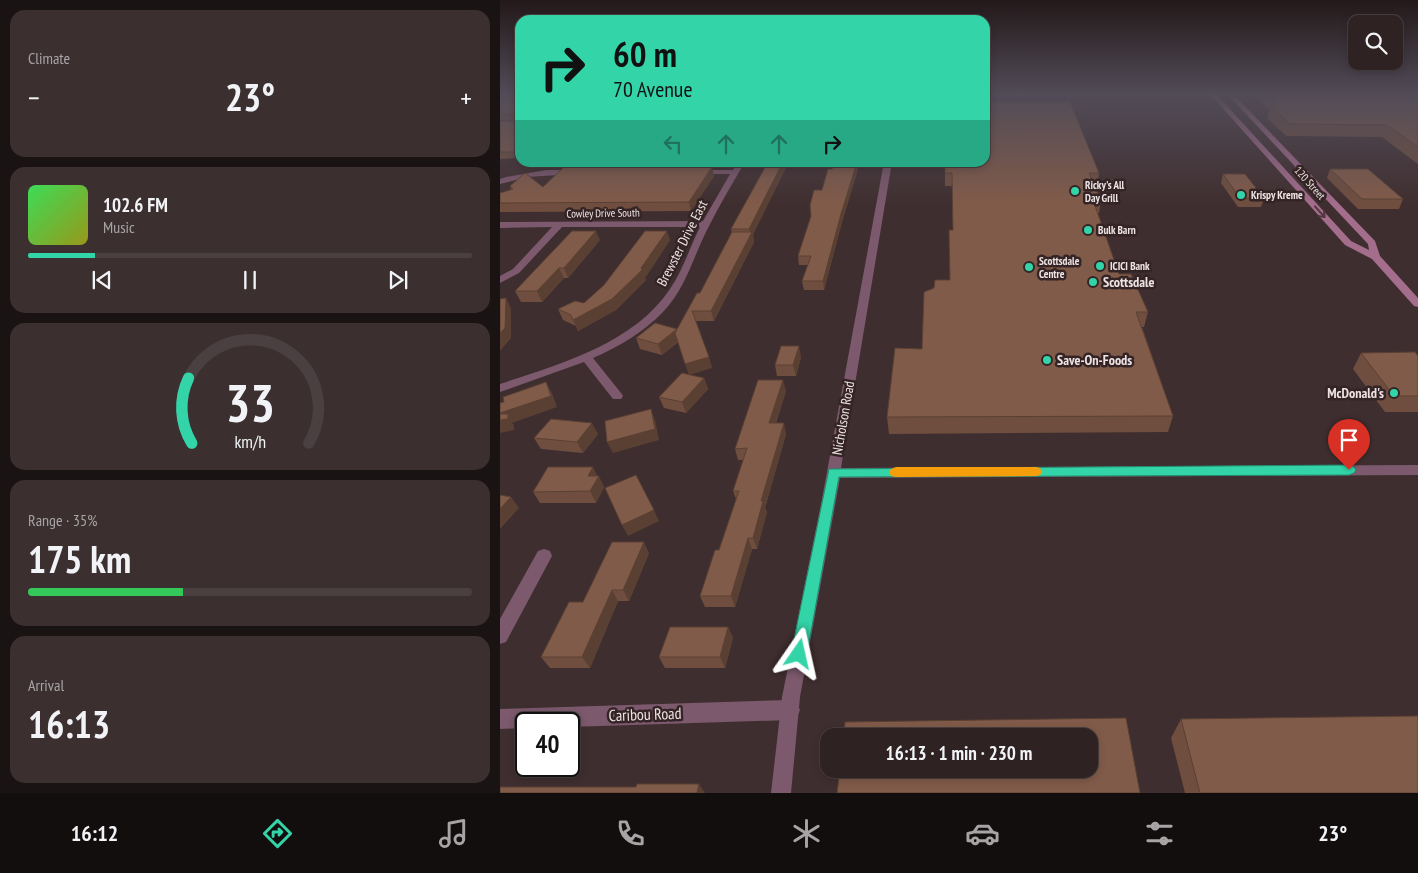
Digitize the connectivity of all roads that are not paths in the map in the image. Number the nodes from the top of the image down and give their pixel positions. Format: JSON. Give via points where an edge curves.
{"nodes":[{"id":1,"x":1247,"y":131,"type":"edge"},
{"id":2,"x":1265,"y":131,"type":"edge"},
{"id":3,"x":739,"y":167,"type":"edge"},
{"id":4,"x":887,"y":167,"type":"edge"},
{"id":5,"x":502,"y":172,"type":"dead end"},
{"id":6,"x":579,"y":172,"type":"edge"},
{"id":7,"x":686,"y":172,"type":"edge"},
{"id":8,"x":508,"y":178,"type":"junction"},
{"id":9,"x":500,"y":182,"type":"edge"},
{"id":10,"x":706,"y":224,"type":"junction"},
{"id":11,"x":500,"y":225,"type":"edge"},
{"id":12,"x":559,"y":225,"type":"junction"},
{"id":13,"x":1375,"y":257,"type":"junction"},
{"id":14,"x":500,"y":280,"type":"edge"},
{"id":15,"x":1418,"y":304,"type":"edge"},
{"id":16,"x":586,"y":357,"type":"junction"},
{"id":17,"x":500,"y":388,"type":"edge"},
{"id":18,"x":617,"y":396,"type":"dead end"},
{"id":19,"x":1418,"y":470,"type":"edge"},
{"id":20,"x":833,"y":473,"type":"junction"},
{"id":21,"x":544,"y":556,"type":"dead end"},
{"id":22,"x":500,"y":636,"type":"edge"},
{"id":23,"x":790,"y":710,"type":"junction"},
{"id":24,"x":500,"y":719,"type":"edge"},
{"id":25,"x":781,"y":793,"type":"edge"}],
"edges":[{"from":1,"to":13,"type":"main road","name":"120 Street","one_way":true,"via":[[1348,243]]},
{"from":2,"to":13,"type":"main road","name":"120 Street","via":[[1372,244]]},
{"from":3,"to":7,"type":"street"},
{"from":3,"to":10,"type":"street","name":"Brewster Drive East"},
{"from":4,"to":20,"type":"street","name":"Nicholson Road"},
{"from":5,"to":8,"type":"street"},
{"from":6,"to":8,"type":"street"},
{"from":8,"to":9,"type":"street"},
{"from":10,"to":12,"type":"street","name":"Cowley Drive South"},
{"from":10,"to":16,"type":"street","name":"Brewster Drive East","via":[[674,292],[660,308],[631,331]]},
{"from":11,"to":12,"type":"street","name":"Cowley Drive South"},
{"from":12,"to":14,"type":"street","via":[[516,271]]},
{"from":13,"to":15,"type":"main road","name":"120 Street"},
{"from":16,"to":17,"type":"street","name":"Brewster Drive East"},
{"from":16,"to":18,"type":"street"},
{"from":19,"to":20,"type":"street"},
{"from":20,"to":23,"type":"street","name":"Nicholson Road"},
{"from":21,"to":22,"type":"street"},
{"from":23,"to":24,"type":"street","name":"Caribou Road"},
{"from":23,"to":25,"type":"street","name":"Nicholson Road"}]}
